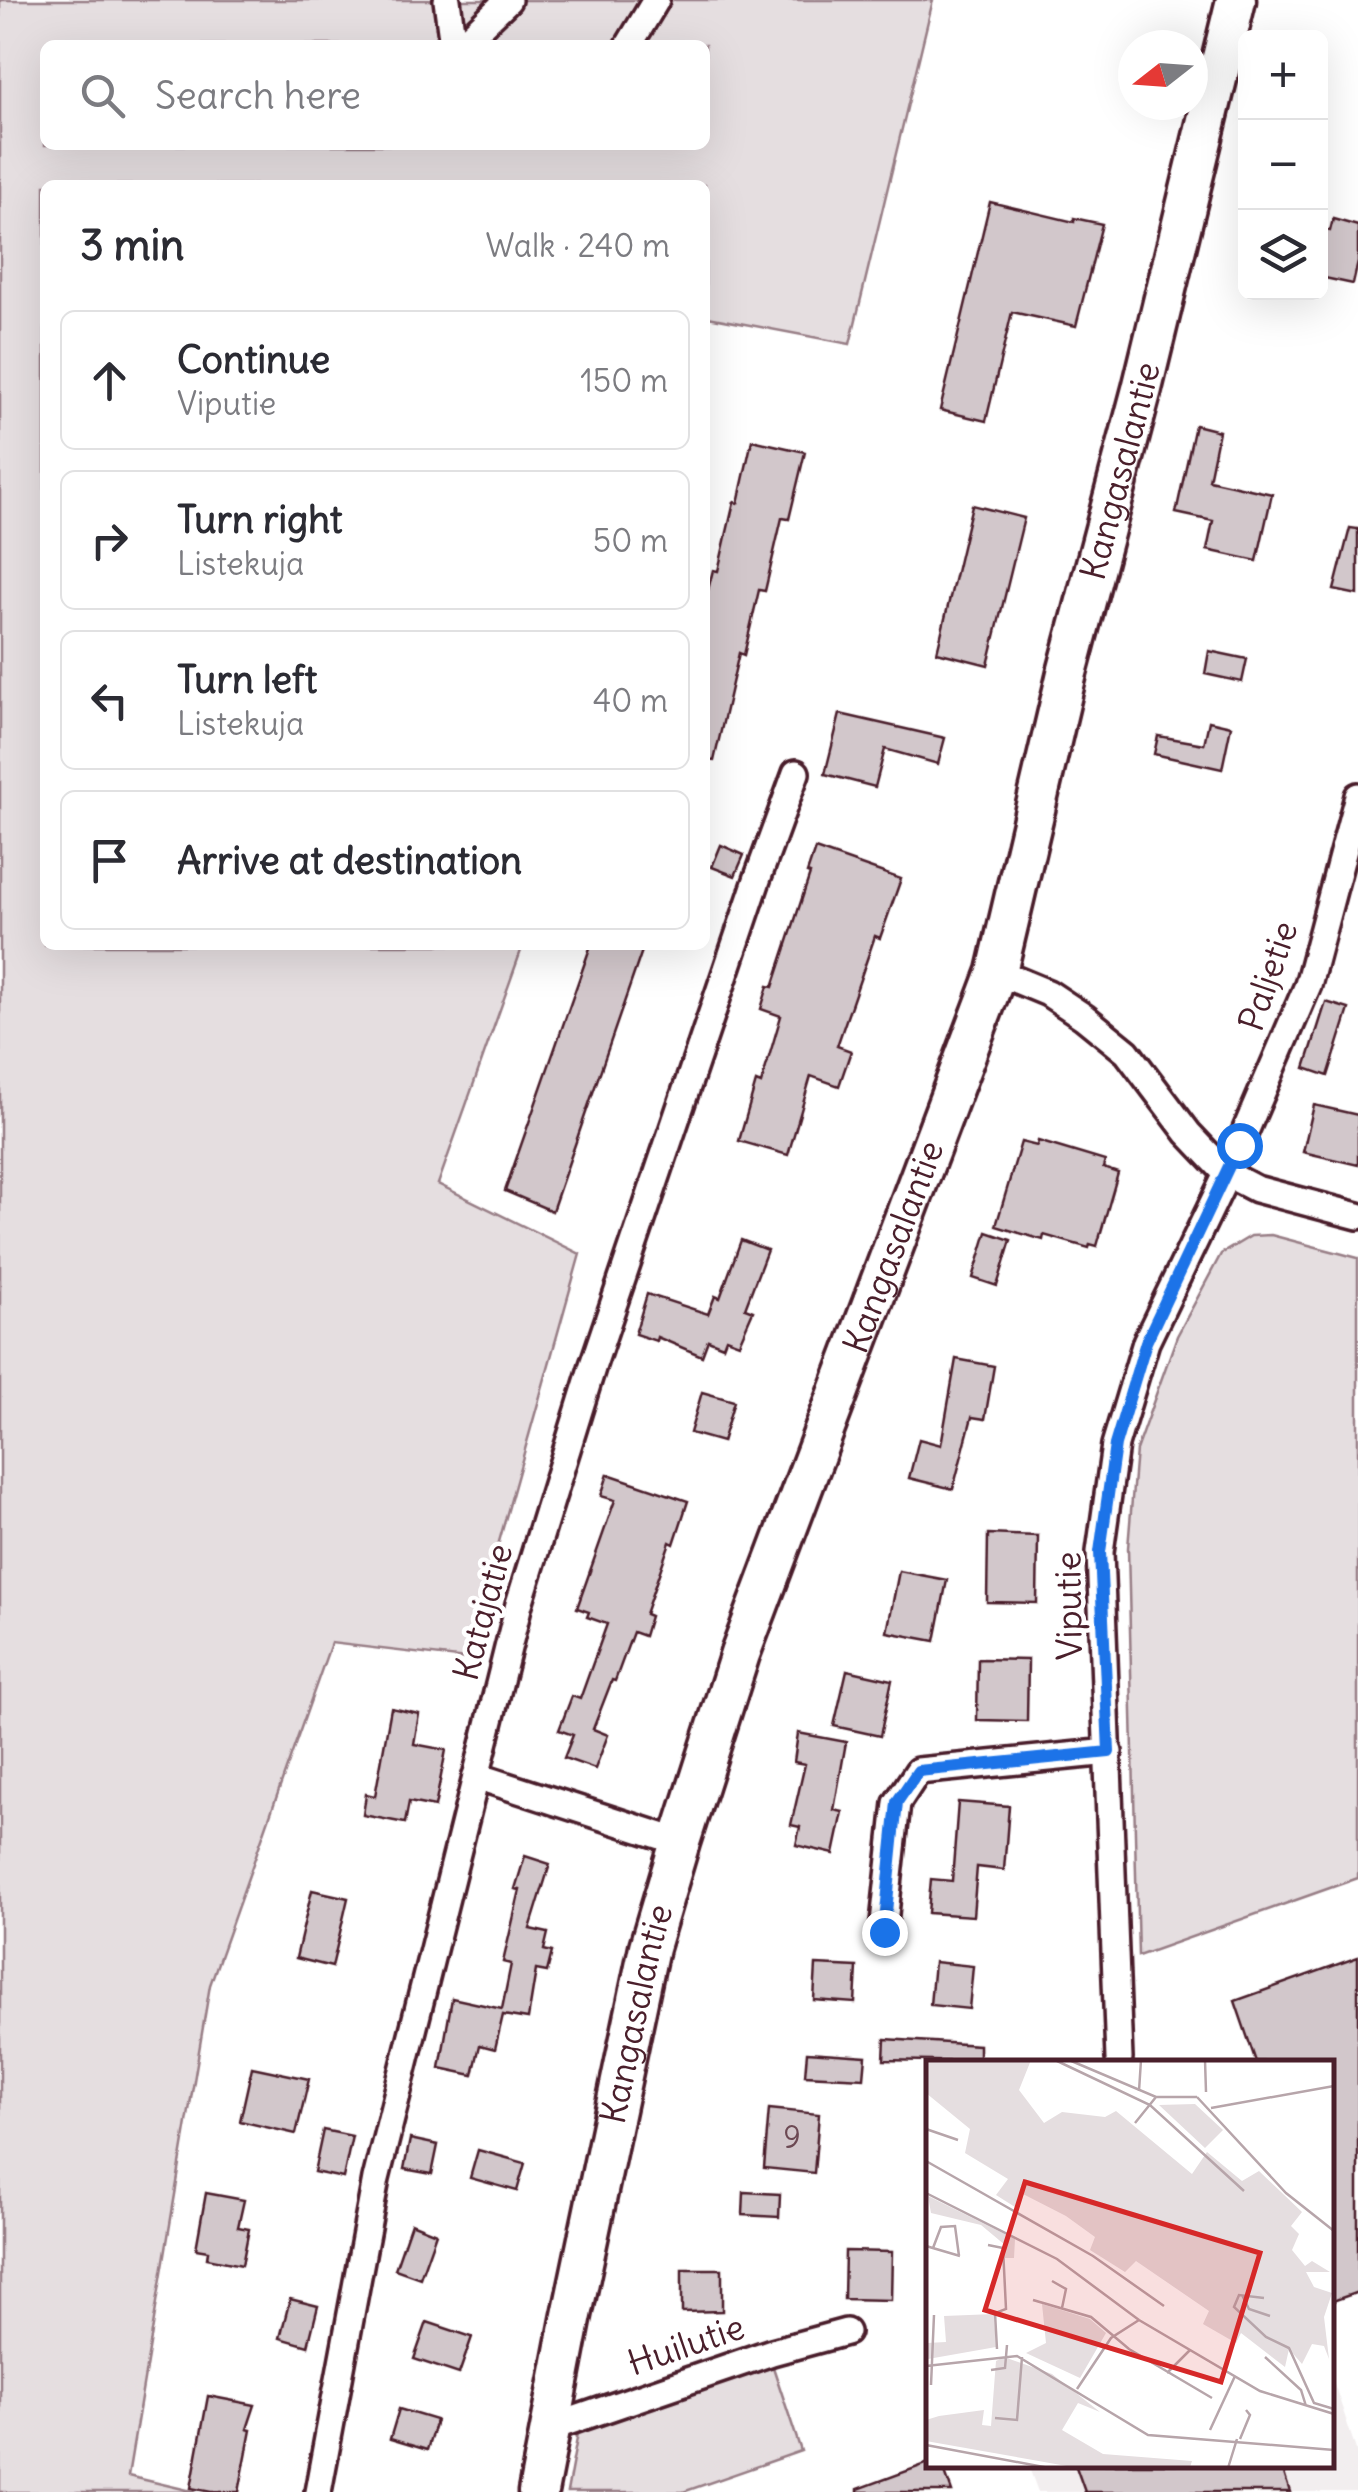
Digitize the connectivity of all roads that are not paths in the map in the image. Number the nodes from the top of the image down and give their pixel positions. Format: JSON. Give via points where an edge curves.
{"nodes":[{"id":1,"x":446,"y":0,"type":"edge"},
{"id":2,"x":508,"y":0,"type":"edge"},
{"id":3,"x":656,"y":0,"type":"edge"},
{"id":4,"x":1236,"y":0,"type":"edge"},
{"id":5,"x":452,"y":40,"type":"edge"},
{"id":6,"x":466,"y":40,"type":"edge"},
{"id":7,"x":632,"y":40,"type":"edge"},
{"id":8,"x":796,"y":773,"type":"dead end"},
{"id":9,"x":1358,"y":796,"type":"edge"},
{"id":10,"x":997,"y":972,"type":"junction"},
{"id":11,"x":1227,"y":1174,"type":"junction"},
{"id":12,"x":1358,"y":1216,"type":"edge"},
{"id":13,"x":1109,"y":1752,"type":"junction"},
{"id":14,"x":476,"y":1776,"type":"junction"},
{"id":15,"x":680,"y":1842,"type":"junction"},
{"id":16,"x":884,"y":1932,"type":"dead end"},
{"id":17,"x":1119,"y":2059,"type":"dead end"},
{"id":18,"x":846,"y":2332,"type":"dead end"},
{"id":19,"x":550,"y":2428,"type":"junction"},
{"id":20,"x":318,"y":2492,"type":"edge"},
{"id":21,"x":538,"y":2492,"type":"edge"}],
"edges":[{"from":1,"to":5,"type":"street"},
{"from":2,"to":6,"type":"street"},
{"from":3,"to":7,"type":"street"},
{"from":4,"to":10,"type":"main road","name":"Kangasalantie"},
{"from":8,"to":14,"type":"street","name":"Katajatie","via":[[593,1365],[519,1604]]},
{"from":9,"to":11,"type":"street","name":"Paljetie","via":[[1308,985]]},
{"from":10,"to":11,"type":"street","via":[[1048,993],[1127,1052]]},
{"from":10,"to":15,"type":"main road","name":"Kangasalantie","via":[[740,1654]]},
{"from":11,"to":12,"type":"street","via":[[1256,1189]]},
{"from":11,"to":13,"type":"street","name":"Viputie","via":[[1146,1342],[1115,1445],[1100,1552]]},
{"from":13,"to":16,"type":"street","via":[[918,1771],[897,1802]]},
{"from":13,"to":17,"type":"street","name":"Viputie"},
{"from":14,"to":15,"type":"street"},
{"from":14,"to":20,"type":"street","name":"Katajatie","via":[[376,2179]]},
{"from":15,"to":19,"type":"main road","name":"Kangasalantie","via":[[650,1946]]},
{"from":18,"to":19,"type":"street","name":"Huilutie"},
{"from":19,"to":21,"type":"main road","name":"Kangasalantie"}]}
